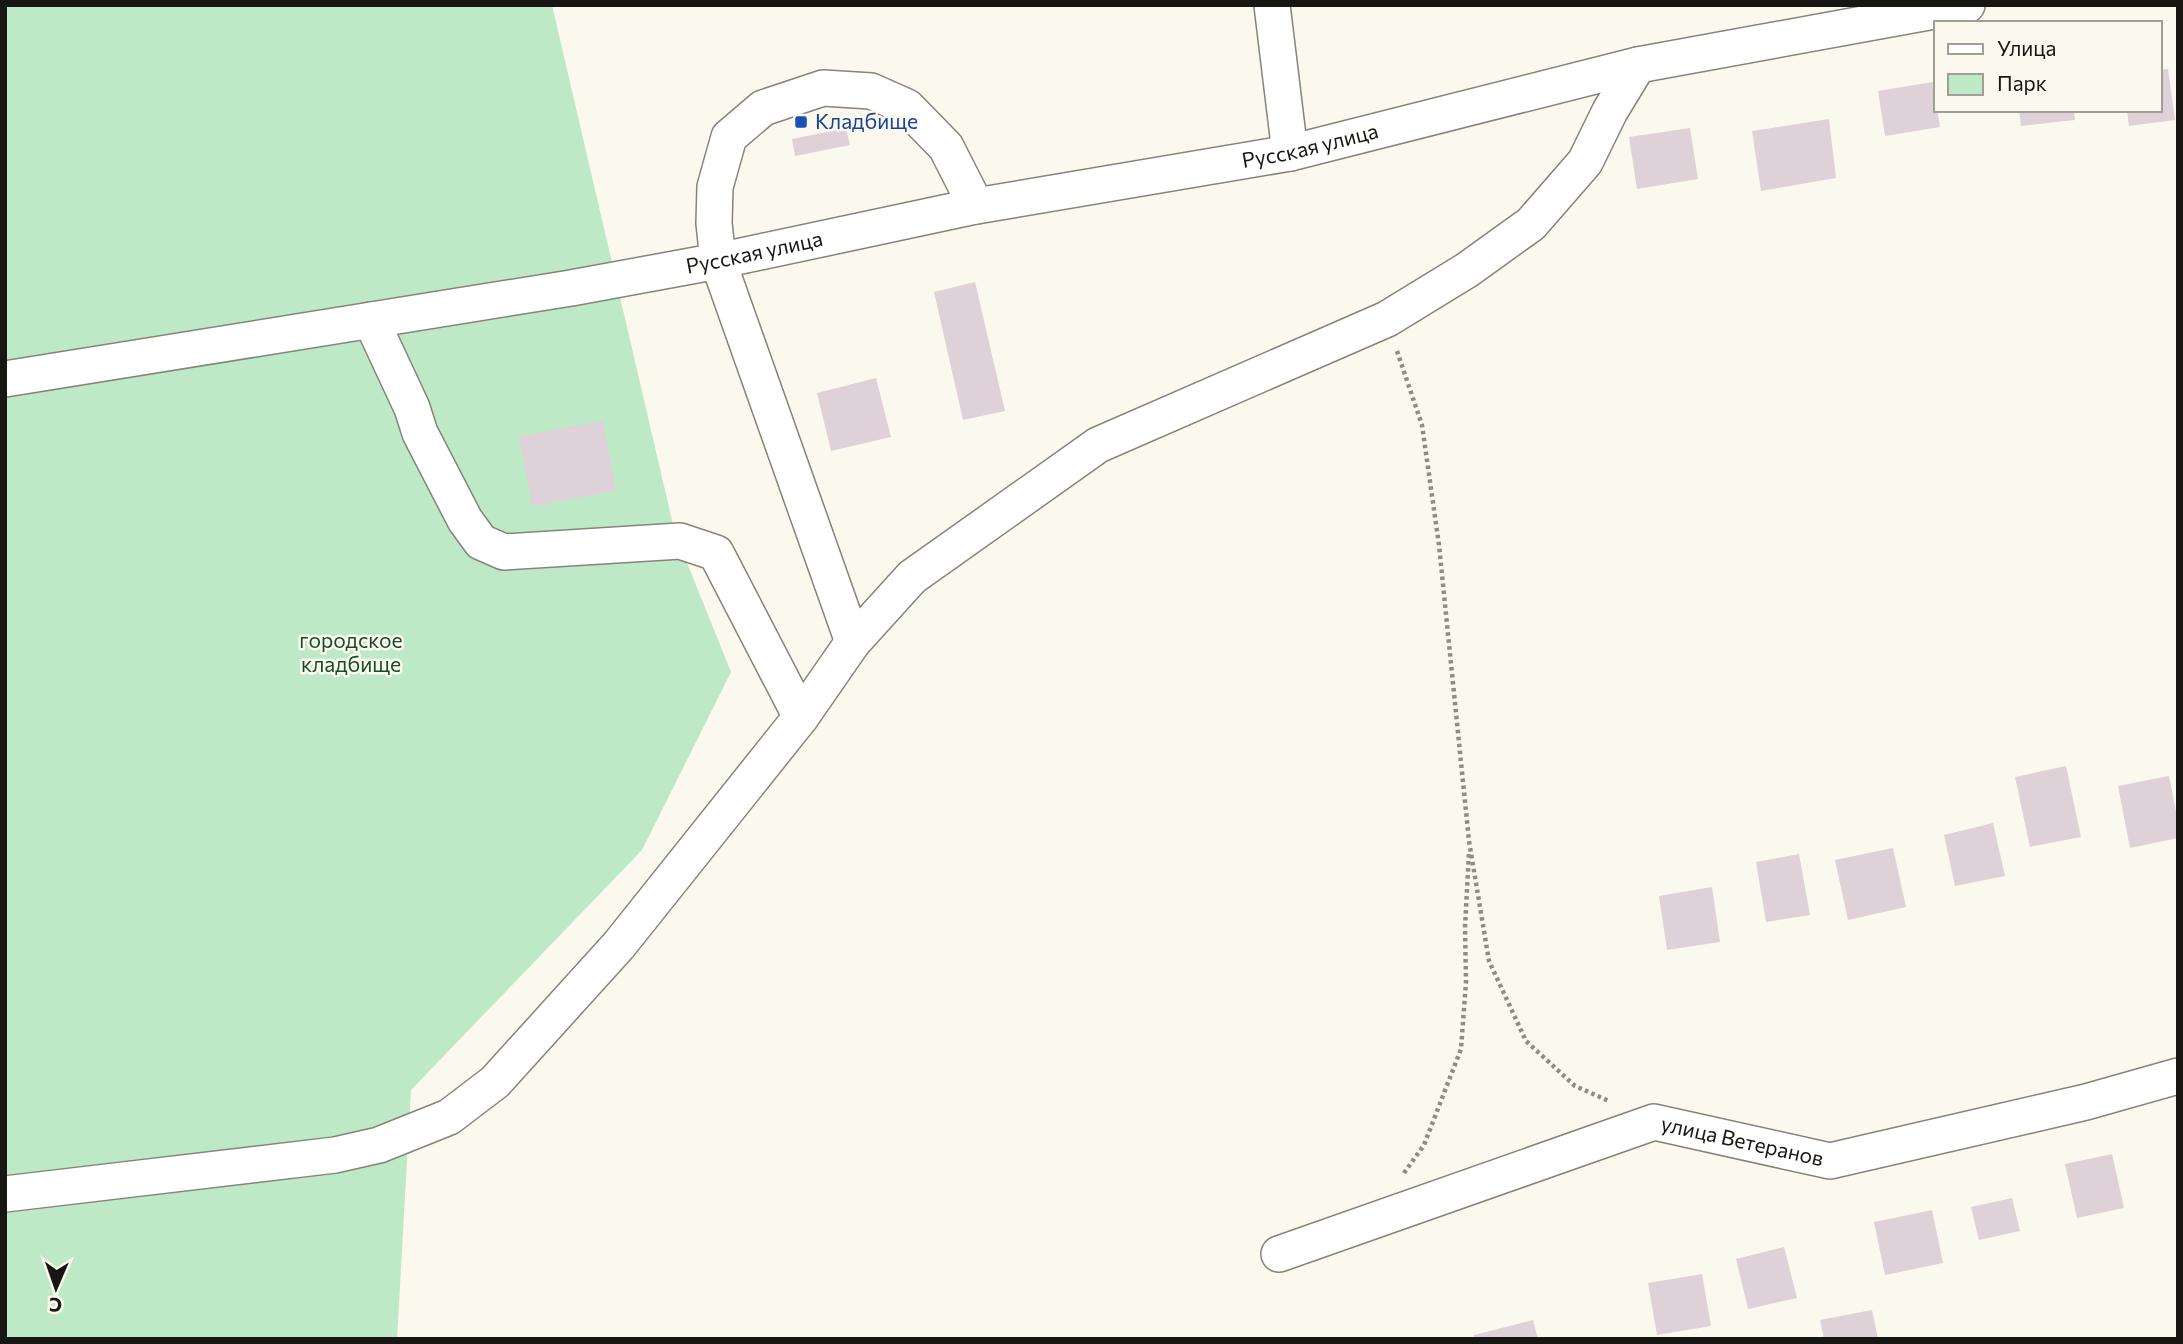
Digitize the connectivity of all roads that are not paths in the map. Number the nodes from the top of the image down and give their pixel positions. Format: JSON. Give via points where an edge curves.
{"nodes":[{"id":1,"x":1272,"y":5,"type":"edge"},
{"id":2,"x":1967,"y":5,"type":"edge"},
{"id":3,"x":1637,"y":65,"type":"junction"},
{"id":4,"x":1290,"y":153,"type":"junction"},
{"id":5,"x":976,"y":206,"type":"junction"},
{"id":6,"x":718,"y":261,"type":"junction"},
{"id":7,"x":371,"y":320,"type":"junction"},
{"id":8,"x":5,"y":379,"type":"edge"},
{"id":9,"x":853,"y":642,"type":"junction"},
{"id":10,"x":801,"y":717,"type":"junction"},
{"id":11,"x":2178,"y":1076,"type":"edge"},
{"id":12,"x":5,"y":1194,"type":"edge"},
{"id":13,"x":1279,"y":1255,"type":"dead end"}],
"edges":[{"from":1,"to":4,"type":"street"},
{"from":2,"to":3,"type":"street","name":"Русская улица"},
{"from":3,"to":4,"type":"street","name":"Русская улица"},
{"from":3,"to":9,"type":"street","via":[[1585,162],[1531,224],[1387,320],[1098,445],[912,578]]},
{"from":4,"to":5,"type":"street","name":"Русская улица"},
{"from":5,"to":6,"type":"street","name":"Русская улица"},
{"from":5,"to":6,"type":"street","via":[[946,147],[906,107],[871,91],[822,88],[763,108],[729,137],[715,187]]},
{"from":6,"to":7,"type":"street","name":"Русская улица"},
{"from":6,"to":9,"type":"street"},
{"from":7,"to":8,"type":"street","name":"Русская улица"},
{"from":7,"to":10,"type":"street","via":[[420,433],[481,542],[504,552],[680,541],[716,553]]},
{"from":9,"to":10,"type":"street"},
{"from":10,"to":12,"type":"street","via":[[619,945],[495,1082],[449,1117],[335,1155]]},
{"from":11,"to":13,"type":"street","name":"улица Ветеранов","via":[[1830,1161],[1654,1122]]}]}
